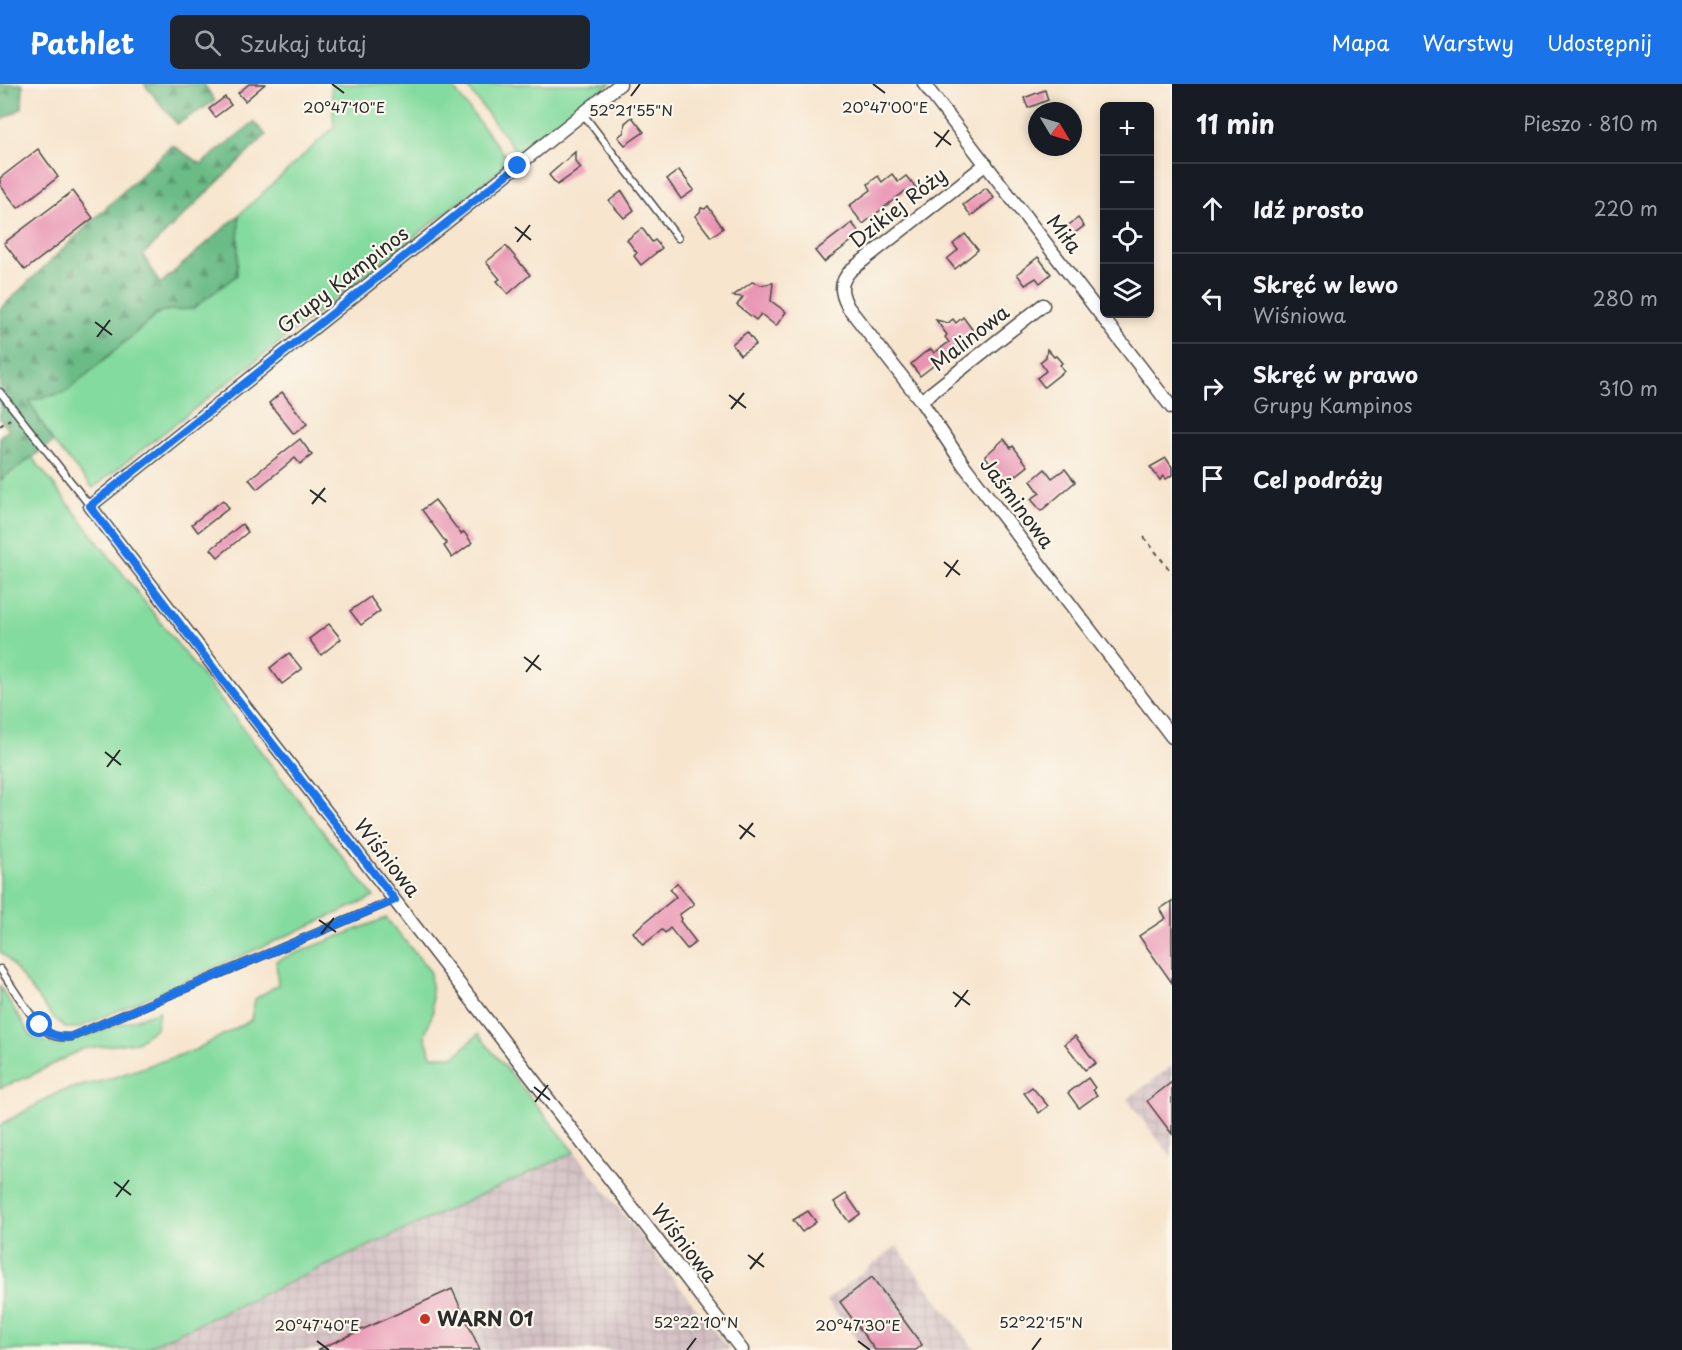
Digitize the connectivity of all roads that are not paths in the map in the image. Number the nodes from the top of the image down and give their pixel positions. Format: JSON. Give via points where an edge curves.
{"nodes":[{"id":1,"x":620,"y":84,"type":"edge"},
{"id":2,"x":924,"y":84,"type":"edge"},
{"id":3,"x":583,"y":114,"type":"junction"},
{"id":4,"x":986,"y":164,"type":"junction"},
{"id":5,"x":678,"y":238,"type":"dead end"},
{"id":6,"x":840,"y":288,"type":"joint"},
{"id":7,"x":1043,"y":305,"type":"dead end"},
{"id":8,"x":0,"y":392,"type":"edge"},
{"id":9,"x":921,"y":401,"type":"junction"},
{"id":10,"x":1172,"y":408,"type":"edge"},
{"id":11,"x":90,"y":506,"type":"junction"},
{"id":12,"x":1172,"y":737,"type":"edge"},
{"id":13,"x":395,"y":900,"type":"junction"},
{"id":14,"x":0,"y":969,"type":"edge"},
{"id":15,"x":742,"y":1350,"type":"edge"}],
"edges":[{"from":1,"to":3,"type":"street","name":"Grupy Kampinos"},
{"from":2,"to":4,"type":"street","name":"Miła"},
{"from":3,"to":5,"type":"lane"},
{"from":3,"to":11,"type":"street","name":"Grupy Kampinos"},
{"from":4,"to":6,"type":"street","name":"Dzikiej Róży","via":[[851,270]]},
{"from":4,"to":10,"type":"street","name":"Miła"},
{"from":6,"to":9,"type":"street","name":"Jaśminowa","via":[[848,307]]},
{"from":7,"to":9,"type":"street","name":"Malinowa"},
{"from":8,"to":11,"type":"lane","name":"Wiśniowa"},
{"from":9,"to":12,"type":"street","name":"Jaśminowa","via":[[963,464]]},
{"from":11,"to":13,"type":"street","name":"Wiśniowa"},
{"from":13,"to":14,"type":"lane","via":[[71,1037],[53,1035],[40,1025]]},
{"from":13,"to":15,"type":"street","name":"Wiśniowa"}]}
